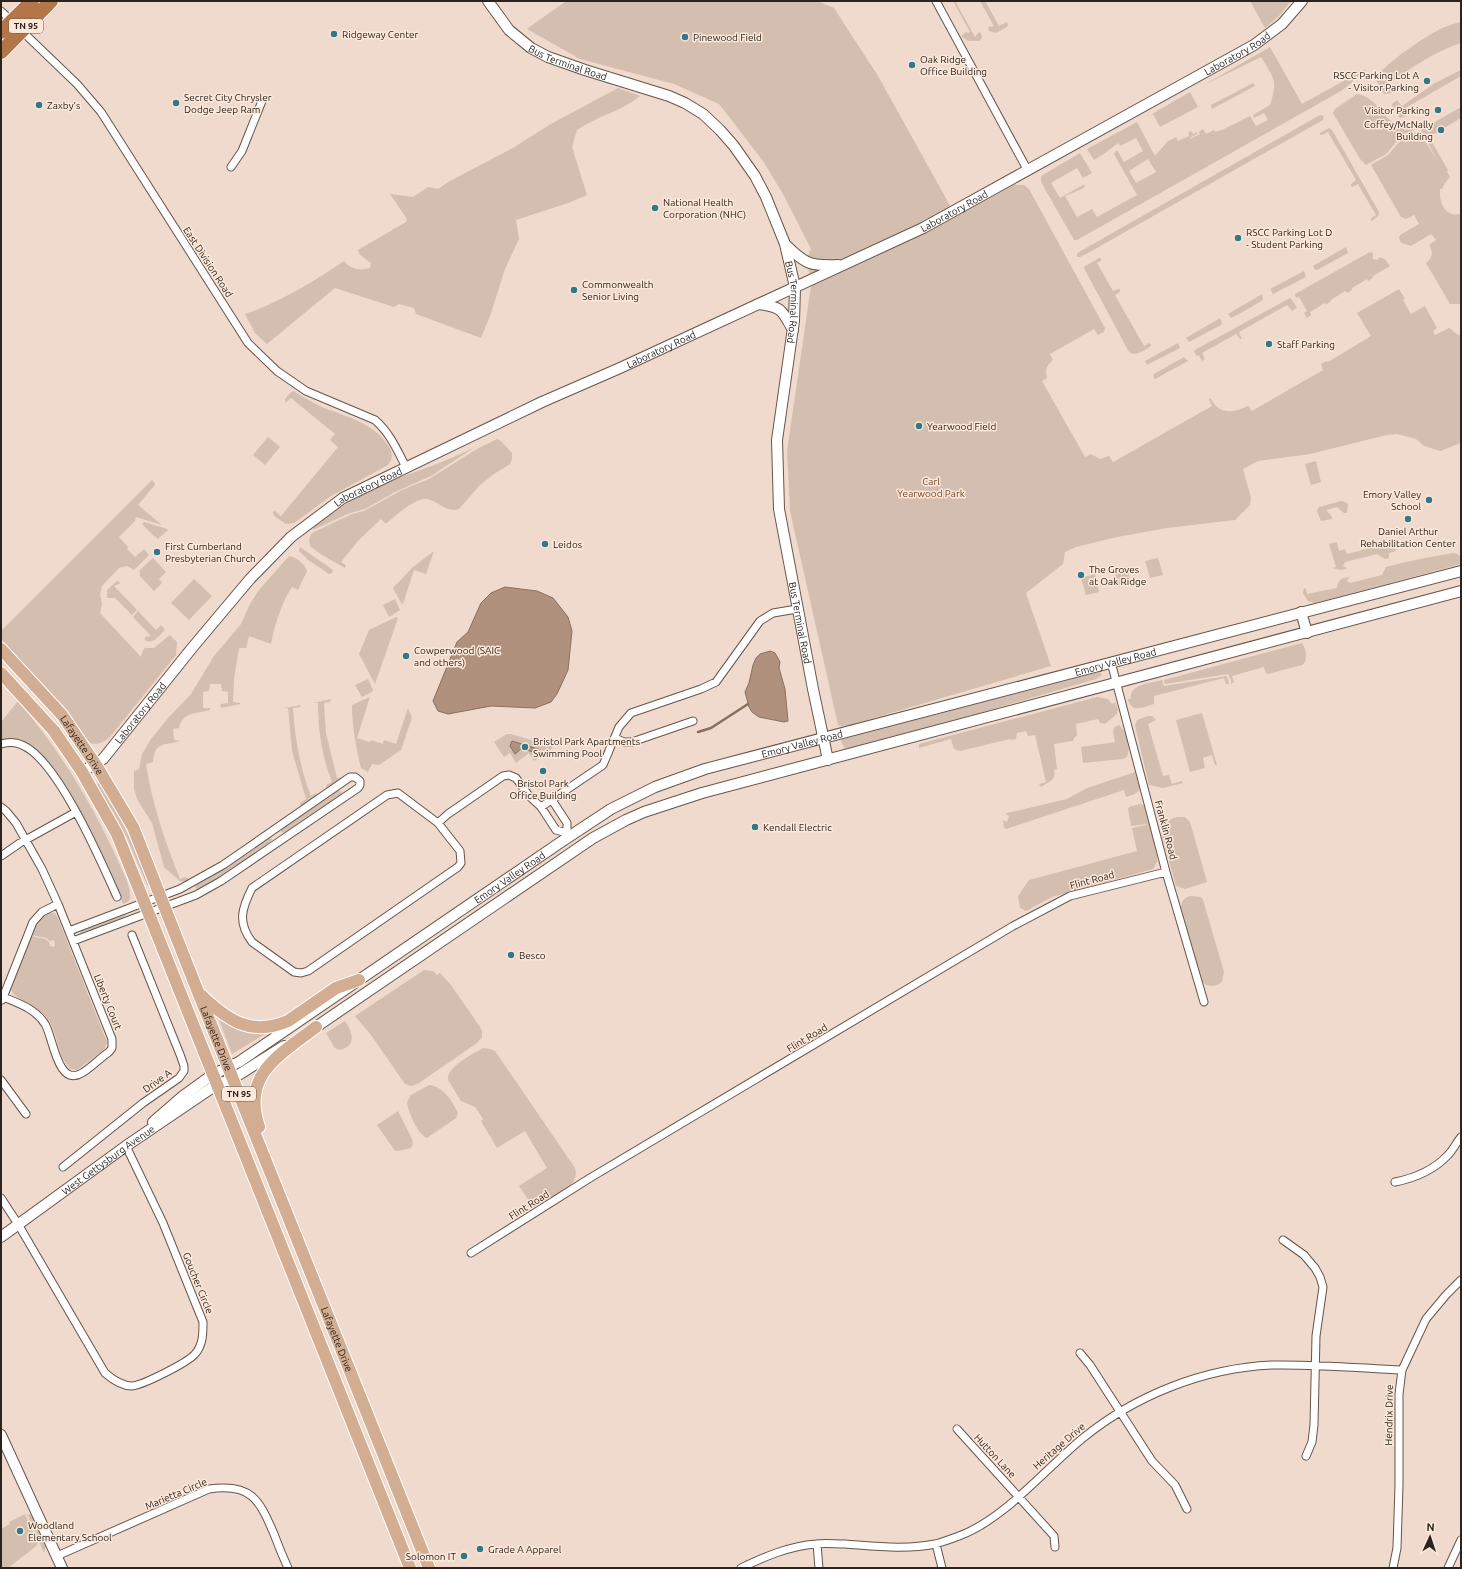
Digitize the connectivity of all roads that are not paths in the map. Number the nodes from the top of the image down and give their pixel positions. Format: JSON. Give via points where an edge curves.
{"nodes":[{"id":1,"x":32,"y":1,"type":"edge"},
{"id":2,"x":51,"y":1,"type":"edge"},
{"id":3,"x":488,"y":1,"type":"edge"},
{"id":4,"x":936,"y":1,"type":"edge"},
{"id":5,"x":1302,"y":1,"type":"edge"},
{"id":6,"x":1,"y":11,"type":"edge"},
{"id":7,"x":17,"y":26,"type":"junction"},
{"id":8,"x":1,"y":32,"type":"edge"},
{"id":9,"x":1,"y":52,"type":"edge"},
{"id":10,"x":262,"y":101,"type":"dead end"},
{"id":11,"x":231,"y":167,"type":"dead end"},
{"id":12,"x":1028,"y":171,"type":"junction"},
{"id":13,"x":785,"y":244,"type":"junction"},
{"id":14,"x":842,"y":265,"type":"junction"},
{"id":15,"x":795,"y":287,"type":"junction"},
{"id":16,"x":759,"y":304,"type":"junction"},
{"id":17,"x":793,"y":330,"type":"junction"},
{"id":18,"x":406,"y":467,"type":"junction"},
{"id":19,"x":1461,"y":571,"type":"edge"},
{"id":20,"x":1461,"y":591,"type":"edge"},
{"id":21,"x":797,"y":609,"type":"junction"},
{"id":22,"x":1301,"y":612,"type":"junction"},
{"id":23,"x":1307,"y":633,"type":"junction"},
{"id":24,"x":1,"y":649,"type":"edge"},
{"id":25,"x":1111,"y":662,"type":"junction"},
{"id":26,"x":1,"y":673,"type":"edge"},
{"id":27,"x":1117,"y":683,"type":"junction"},
{"id":28,"x":693,"y":721,"type":"dead end"},
{"id":29,"x":615,"y":738,"type":"junction"},
{"id":30,"x":823,"y":738,"type":"junction"},
{"id":31,"x":1,"y":744,"type":"edge"},
{"id":32,"x":828,"y":760,"type":"junction"},
{"id":33,"x":96,"y":765,"type":"junction"},
{"id":34,"x":82,"y":772,"type":"junction"},
{"id":35,"x":552,"y":800,"type":"junction"},
{"id":36,"x":1,"y":807,"type":"edge"},
{"id":37,"x":541,"y":807,"type":"junction"},
{"id":38,"x":76,"y":812,"type":"junction"},
{"id":39,"x":438,"y":823,"type":"junction"},
{"id":40,"x":26,"y":840,"type":"junction"},
{"id":41,"x":1,"y":856,"type":"edge"},
{"id":42,"x":1166,"y":872,"type":"junction"},
{"id":43,"x":117,"y":897,"type":"dead end"},
{"id":44,"x":162,"y":902,"type":"junction"},
{"id":45,"x":58,"y":904,"type":"junction"},
{"id":46,"x":146,"y":907,"type":"junction"},
{"id":47,"x":69,"y":931,"type":"junction"},
{"id":48,"x":132,"y":934,"type":"dead end"},
{"id":49,"x":73,"y":940,"type":"junction"},
{"id":50,"x":359,"y":980,"type":"junction"},
{"id":51,"x":198,"y":992,"type":"junction"},
{"id":52,"x":2,"y":998,"type":"edge"},
{"id":53,"x":1204,"y":1002,"type":"dead end"},
{"id":54,"x":316,"y":1027,"type":"junction"},
{"id":55,"x":230,"y":1073,"type":"junction"},
{"id":56,"x":1,"y":1080,"type":"edge"},
{"id":57,"x":214,"y":1080,"type":"junction"},
{"id":58,"x":26,"y":1114,"type":"dead end"},
{"id":59,"x":1461,"y":1137,"type":"edge"},
{"id":60,"x":126,"y":1146,"type":"junction"},
{"id":61,"x":63,"y":1167,"type":"dead end"},
{"id":62,"x":1396,"y":1182,"type":"dead end"},
{"id":63,"x":1,"y":1198,"type":"edge"},
{"id":64,"x":18,"y":1224,"type":"junction"},
{"id":65,"x":1,"y":1237,"type":"edge"},
{"id":66,"x":1283,"y":1240,"type":"dead end"},
{"id":67,"x":471,"y":1253,"type":"dead end"},
{"id":68,"x":1461,"y":1280,"type":"edge"},
{"id":69,"x":315,"y":1286,"type":"junction"},
{"id":70,"x":1080,"y":1353,"type":"dead end"},
{"id":71,"x":1315,"y":1366,"type":"junction"},
{"id":72,"x":1402,"y":1370,"type":"junction"},
{"id":73,"x":1120,"y":1410,"type":"junction"},
{"id":74,"x":957,"y":1429,"type":"dead end"},
{"id":75,"x":1,"y":1435,"type":"edge"},
{"id":76,"x":1306,"y":1456,"type":"dead end"},
{"id":77,"x":1018,"y":1496,"type":"junction"},
{"id":78,"x":1187,"y":1509,"type":"dead end"},
{"id":79,"x":1461,"y":1540,"type":"edge"},
{"id":80,"x":817,"y":1544,"type":"junction"},
{"id":81,"x":936,"y":1544,"type":"junction"},
{"id":82,"x":1055,"y":1547,"type":"dead end"},
{"id":83,"x":57,"y":1556,"type":"junction"},
{"id":84,"x":62,"y":1568,"type":"edge"},
{"id":85,"x":288,"y":1568,"type":"edge"},
{"id":86,"x":410,"y":1568,"type":"edge"},
{"id":87,"x":429,"y":1568,"type":"edge"},
{"id":88,"x":741,"y":1568,"type":"edge"},
{"id":89,"x":819,"y":1568,"type":"edge"},
{"id":90,"x":942,"y":1568,"type":"edge"},
{"id":91,"x":1392,"y":1568,"type":"edge"},
{"id":92,"x":1448,"y":1568,"type":"edge"}],
"edges":[{"from":1,"to":7,"type":"highway","number":"TN 95"},
{"from":2,"to":7,"type":"highway","number":"TN 95"},
{"from":3,"to":13,"type":"street","name":"Bus Terminal Road","via":[[509,30],[531,48],[548,57],[669,96],[703,114],[734,146],[755,176]]},
{"from":4,"to":12,"type":"street"},
{"from":5,"to":12,"type":"street","name":"Laboratory Road","via":[[1282,24],[1254,45]]},
{"from":6,"to":7,"type":"street","name":"East Division Road"},
{"from":7,"to":8,"type":"highway","number":"TN 95"},
{"from":7,"to":9,"type":"highway","number":"TN 95"},
{"from":7,"to":18,"type":"street","name":"East Division Road","via":[[101,112],[248,343],[277,371],[306,391],[375,420],[391,438]]},
{"from":10,"to":11,"type":"street","via":[[242,151]]},
{"from":12,"to":14,"type":"street","name":"Laboratory Road","via":[[923,228]]},
{"from":13,"to":14,"type":"street","via":[[806,263],[820,266]]},
{"from":13,"to":15,"type":"street","name":"Bus Terminal Road"},
{"from":14,"to":15,"type":"street","name":"Laboratory Road"},
{"from":15,"to":16,"type":"street","name":"Laboratory Road"},
{"from":15,"to":17,"type":"street","name":"Bus Terminal Road"},
{"from":16,"to":17,"type":"street","via":[[775,306],[783,312]]},
{"from":16,"to":18,"type":"street","name":"Laboratory Road","via":[[548,399]]},
{"from":17,"to":21,"type":"street","name":"Bus Terminal Road","via":[[777,448],[779,509]]},
{"from":18,"to":33,"type":"street","name":"Laboratory Road","via":[[343,498],[291,537],[250,579]]},
{"from":19,"to":22,"type":"street","name":"Emory Valley Road"},
{"from":20,"to":23,"type":"street","name":"Emory Valley Road"},
{"from":21,"to":29,"type":"street","via":[[773,613],[760,621],[716,682],[631,713],[619,727]]},
{"from":21,"to":30,"type":"street","name":"Bus Terminal Road"},
{"from":22,"to":23,"type":"street"},
{"from":22,"to":25,"type":"street","name":"Emory Valley Road"},
{"from":23,"to":27,"type":"street","name":"Emory Valley Road"},
{"from":24,"to":33,"type":"main road","name":"Lafayette Drive","number":"TN 95","via":[[62,715]]},
{"from":25,"to":27,"type":"street","name":"Franklin Road"},
{"from":25,"to":30,"type":"street","name":"Emory Valley Road"},
{"from":26,"to":34,"type":"main road","name":"Lafayette Drive","number":"TN 95","via":[[54,731]]},
{"from":27,"to":32,"type":"street","name":"Emory Valley Road"},
{"from":27,"to":42,"type":"street","name":"Franklin Road"},
{"from":28,"to":29,"type":"street","via":[[632,742]]},
{"from":29,"to":35,"type":"street","via":[[602,765]]},
{"from":30,"to":32,"type":"street","name":"Bus Terminal Road"},
{"from":30,"to":50,"type":"street","name":"Emory Valley Road","via":[[678,778],[611,809]]},
{"from":31,"to":38,"type":"street","via":[[21,744],[35,754],[58,782]]},
{"from":32,"to":54,"type":"street","name":"Emory Valley Road","via":[[695,795],[626,820],[570,853]]},
{"from":33,"to":34,"type":"street","name":"Laboratory Road"},
{"from":33,"to":44,"type":"main road","name":"Lafayette Drive","number":"TN 95","via":[[134,827]]},
{"from":34,"to":46,"type":"main road","name":"Lafayette Drive","number":"TN 95","via":[[117,834]]},
{"from":35,"to":37,"type":"street"},
{"from":35,"to":37,"type":"street","via":[[567,823],[567,833],[556,830]]},
{"from":36,"to":40,"type":"street","name":"Liberty Court","via":[[16,823]]},
{"from":37,"to":39,"type":"street","via":[[516,778],[506,775]]},
{"from":38,"to":40,"type":"street"},
{"from":38,"to":43,"type":"street"},
{"from":39,"to":39,"type":"street","via":[[398,793],[386,795],[252,888],[245,901],[242,918],[248,937],[294,972],[308,971],[458,867],[461,862],[460,851]]},
{"from":40,"to":41,"type":"street"},
{"from":40,"to":45,"type":"street","name":"Liberty Court"},
{"from":42,"to":53,"type":"street","name":"Franklin Road"},
{"from":42,"to":67,"type":"street","name":"Flint Road","via":[[1070,896],[1013,926],[590,1178]]},
{"from":44,"to":44,"type":"street","via":[[196,895],[221,881],[358,788],[360,781],[355,776],[351,777],[223,865]]},
{"from":44,"to":46,"type":"street"},
{"from":44,"to":46,"type":"street"},
{"from":44,"to":51,"type":"main road","name":"Lafayette Drive","number":"TN 95"},
{"from":45,"to":47,"type":"street","name":"Liberty Court"},
{"from":45,"to":52,"type":"street","name":"Liberty Court","via":[[42,912],[33,922]]},
{"from":46,"to":47,"type":"street"},
{"from":46,"to":49,"type":"street"},
{"from":46,"to":57,"type":"main road","name":"Lafayette Drive","number":"TN 95"},
{"from":47,"to":49,"type":"street","name":"Liberty Court"},
{"from":48,"to":61,"type":"street","name":"Drive A","via":[[184,1070],[179,1078],[143,1103]]},
{"from":49,"to":52,"type":"street","name":"Liberty Court","via":[[112,1039],[112,1048],[109,1052],[81,1073],[66,1073],[58,1061],[48,1028],[41,1018],[22,1005]]},
{"from":50,"to":51,"type":"main road","via":[[336,988],[288,1021],[260,1027],[228,1019]]},
{"from":50,"to":55,"type":"street","name":"Emory Valley Road","via":[[239,1062]]},
{"from":51,"to":55,"type":"main road","name":"Lafayette Drive","number":"TN 95"},
{"from":54,"to":55,"type":"street","name":"Emory Valley Road"},
{"from":54,"to":69,"type":"main road","via":[[271,1061],[258,1083],[254,1106],[259,1126],[314,1264]]},
{"from":55,"to":57,"type":"street","name":"Emory Valley Road"},
{"from":55,"to":69,"type":"main road","name":"Lafayette Drive","number":"TN 95"},
{"from":56,"to":58,"type":"street"},
{"from":57,"to":60,"type":"street","name":"West Gettysburg Avenue","via":[[183,1096]]},
{"from":57,"to":86,"type":"main road","name":"Lafayette Drive","number":"TN 95"},
{"from":59,"to":62,"type":"street","via":[[1448,1155],[1434,1167],[1413,1178]]},
{"from":60,"to":64,"type":"street","name":"West Gettysburg Avenue"},
{"from":60,"to":64,"type":"street","name":"Goucher Circle","via":[[163,1223],[203,1322],[203,1335],[195,1355],[142,1383],[131,1386],[112,1379],[105,1373]]},
{"from":63,"to":64,"type":"street","name":"Goucher Circle"},
{"from":64,"to":65,"type":"street","name":"West Gettysburg Avenue"},
{"from":66,"to":71,"type":"street","via":[[1312,1264],[1323,1288],[1316,1336]]},
{"from":68,"to":72,"type":"street","name":"Hendrix Drive","via":[[1426,1319]]},
{"from":69,"to":87,"type":"main road","name":"Lafayette Drive","number":"TN 95"},
{"from":70,"to":73,"type":"street"},
{"from":71,"to":72,"type":"street","name":"Heritage Drive"},
{"from":71,"to":73,"type":"street","name":"Heritage Drive","via":[[1271,1366],[1231,1370],[1169,1387]]},
{"from":71,"to":76,"type":"street","via":[[1314,1424],[1312,1442]]},
{"from":72,"to":91,"type":"street","name":"Hendrix Drive","via":[[1399,1394],[1397,1548]]},
{"from":73,"to":77,"type":"street","name":"Heritage Drive","via":[[1082,1438]]},
{"from":73,"to":78,"type":"street","via":[[1152,1461],[1175,1485]]},
{"from":74,"to":77,"type":"street","name":"Hutton Lane"},
{"from":75,"to":83,"type":"street"},
{"from":77,"to":81,"type":"street","name":"Heritage Drive","via":[[1000,1513],[972,1531]]},
{"from":77,"to":82,"type":"street","name":"Hutton Lane","via":[[1054,1536]]},
{"from":79,"to":92,"type":"street"},
{"from":80,"to":81,"type":"street","name":"Heritage Drive"},
{"from":80,"to":88,"type":"street","name":"Heritage Drive","via":[[777,1552]]},
{"from":80,"to":89,"type":"street"},
{"from":81,"to":90,"type":"street"},
{"from":83,"to":84,"type":"street"},
{"from":83,"to":85,"type":"street","name":"Marietta Circle","via":[[209,1489],[225,1487],[247,1492],[256,1500],[268,1518]]}]}
